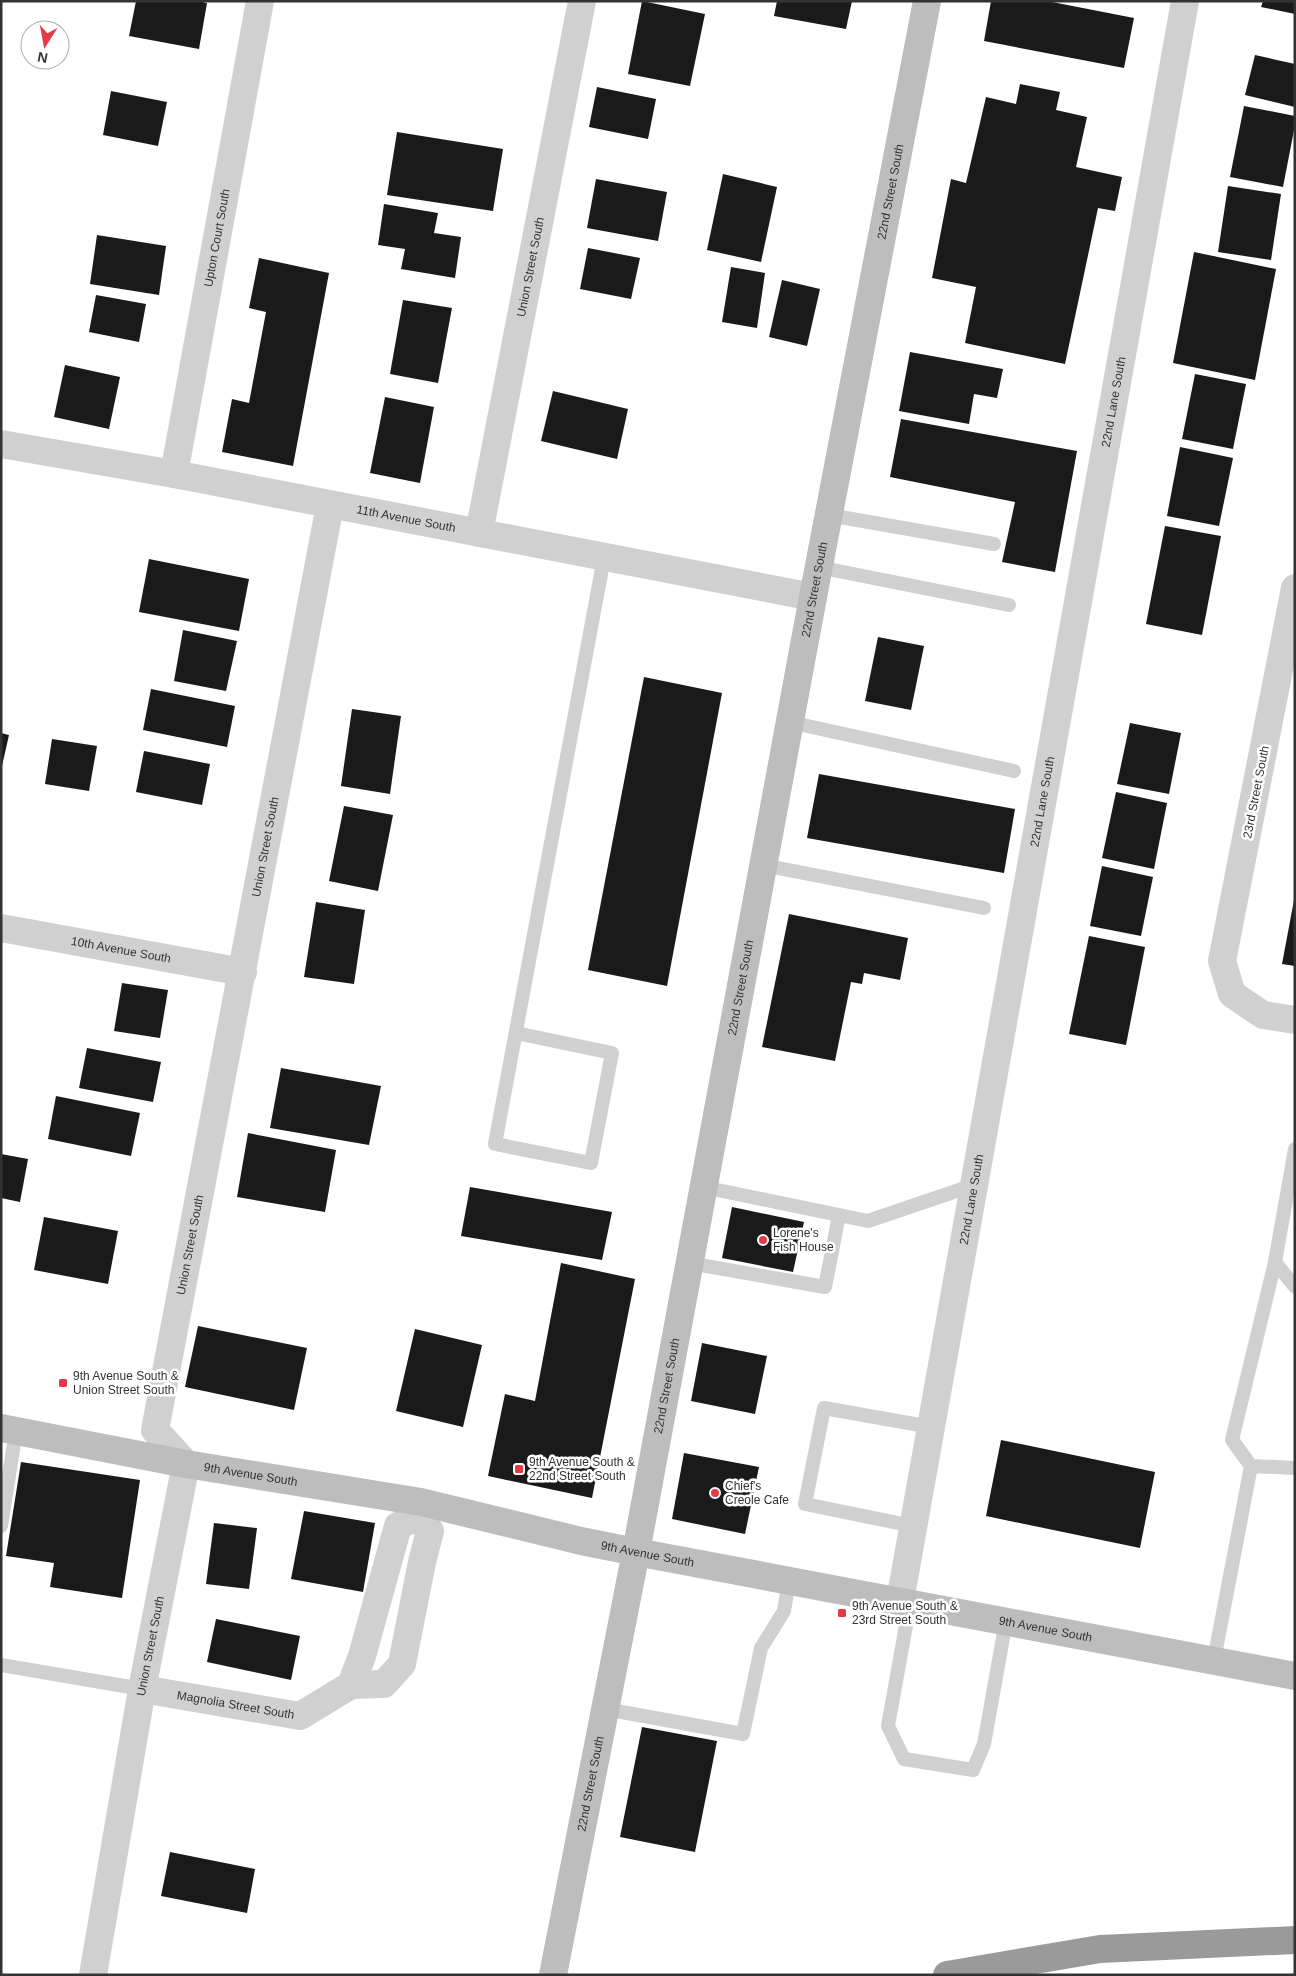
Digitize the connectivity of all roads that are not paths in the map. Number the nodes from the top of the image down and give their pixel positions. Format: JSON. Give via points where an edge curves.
{"nodes":[{"id":1,"x":260,"y":1,"type":"edge"},
{"id":2,"x":582,"y":1,"type":"edge"},
{"id":3,"x":927,"y":1,"type":"edge"},
{"id":4,"x":1185,"y":1,"type":"edge"},
{"id":5,"x":1,"y":444,"type":"edge"},
{"id":6,"x":174,"y":474,"type":"junction"},
{"id":7,"x":330,"y":505,"type":"junction"},
{"id":8,"x":829,"y":515,"type":"junction"},
{"id":9,"x":479,"y":533,"type":"junction"},
{"id":10,"x":994,"y":544,"type":"dead end"},
{"id":11,"x":604,"y":558,"type":"junction"},
{"id":12,"x":818,"y":567,"type":"junction"},
{"id":13,"x":1295,"y":588,"type":"edge"},
{"id":14,"x":812,"y":598,"type":"junction"},
{"id":15,"x":1009,"y":605,"type":"dead end"},
{"id":16,"x":1284,"y":702,"type":"edge"},
{"id":17,"x":789,"y":722,"type":"junction"},
{"id":18,"x":1014,"y":770,"type":"dead end"},
{"id":19,"x":763,"y":866,"type":"junction"},
{"id":20,"x":984,"y":908,"type":"dead end"},
{"id":21,"x":1,"y":928,"type":"edge"},
{"id":22,"x":243,"y":972,"type":"junction"},
{"id":23,"x":1295,"y":1020,"type":"edge"},
{"id":24,"x":516,"y":1033,"type":"junction"},
{"id":25,"x":1295,"y":1149,"type":"edge"},
{"id":26,"x":974,"y":1185,"type":"junction"},
{"id":27,"x":703,"y":1186,"type":"junction"},
{"id":28,"x":839,"y":1215,"type":"junction"},
{"id":29,"x":1275,"y":1262,"type":"junction"},
{"id":30,"x":690,"y":1263,"type":"junction"},
{"id":31,"x":1295,"y":1287,"type":"edge"},
{"id":32,"x":931,"y":1427,"type":"junction"},
{"id":33,"x":9,"y":1429,"type":"edge"},
{"id":34,"x":186,"y":1464,"type":"junction"},
{"id":35,"x":1251,"y":1466,"type":"junction"},
{"id":36,"x":1295,"y":1468,"type":"edge"},
{"id":37,"x":419,"y":1509,"type":"junction"},
{"id":38,"x":1,"y":1526,"type":"edge"},
{"id":39,"x":914,"y":1526,"type":"junction"},
{"id":40,"x":636,"y":1552,"type":"junction"},
{"id":41,"x":790,"y":1581,"type":"junction"},
{"id":42,"x":905,"y":1602,"type":"junction"},
{"id":43,"x":1006,"y":1621,"type":"junction"},
{"id":44,"x":1214,"y":1660,"type":"junction"},
{"id":45,"x":1,"y":1665,"type":"edge"},
{"id":46,"x":1295,"y":1676,"type":"edge"},
{"id":47,"x":351,"y":1685,"type":"junction"},
{"id":48,"x":142,"y":1689,"type":"junction"},
{"id":49,"x":605,"y":1708,"type":"junction"},
{"id":50,"x":1295,"y":1940,"type":"edge"},
{"id":51,"x":93,"y":1975,"type":"edge"},
{"id":52,"x":553,"y":1975,"type":"edge"},
{"id":53,"x":947,"y":1975,"type":"edge"}],
"edges":[{"from":1,"to":6,"type":"street","name":"Upton Court South"},
{"from":2,"to":9,"type":"street","name":"Union Street South"},
{"from":3,"to":8,"type":"street","name":"22nd Street South"},
{"from":4,"to":26,"type":"street","name":"22nd Lane South"},
{"from":5,"to":6,"type":"street","name":"11th Avenue South"},
{"from":6,"to":7,"type":"street","name":"11th Avenue South"},
{"from":7,"to":9,"type":"street","name":"11th Avenue South"},
{"from":7,"to":22,"type":"street","name":"Union Street South"},
{"from":8,"to":10,"type":"lane"},
{"from":8,"to":12,"type":"street","name":"22nd Street South"},
{"from":9,"to":11,"type":"street","name":"11th Avenue South"},
{"from":11,"to":14,"type":"street","name":"11th Avenue South"},
{"from":11,"to":24,"type":"lane"},
{"from":12,"to":14,"type":"street","name":"22nd Street South"},
{"from":12,"to":15,"type":"lane"},
{"from":13,"to":16,"type":"street","name":"23rd Street South"},
{"from":14,"to":17,"type":"street","name":"22nd Street South"},
{"from":16,"to":23,"type":"street","name":"23rd Street South","via":[[1222,961],[1232,994],[1263,1015]]},
{"from":17,"to":18,"type":"lane"},
{"from":17,"to":19,"type":"street","name":"22nd Street South"},
{"from":19,"to":20,"type":"lane"},
{"from":19,"to":27,"type":"street","name":"22nd Street South"},
{"from":21,"to":22,"type":"street","name":"10th Avenue South"},
{"from":22,"to":34,"type":"street","name":"Union Street South","via":[[155,1430]]},
{"from":24,"to":24,"type":"lane","via":[[495,1144],[591,1163],[612,1053]]},
{"from":25,"to":29,"type":"lane"},
{"from":26,"to":28,"type":"lane","via":[[868,1221]]},
{"from":26,"to":32,"type":"street","name":"22nd Lane South"},
{"from":27,"to":28,"type":"lane"},
{"from":27,"to":30,"type":"street","name":"22nd Street South"},
{"from":28,"to":30,"type":"lane","via":[[825,1287]]},
{"from":29,"to":31,"type":"lane"},
{"from":29,"to":35,"type":"lane","via":[[1232,1440]]},
{"from":30,"to":40,"type":"street","name":"22nd Street South"},
{"from":32,"to":39,"type":"street","name":"22nd Lane South"},
{"from":32,"to":39,"type":"lane","via":[[824,1408],[805,1504]]},
{"from":33,"to":34,"type":"street","name":"9th Avenue South"},
{"from":33,"to":38,"type":"lane"},
{"from":34,"to":37,"type":"street","name":"9th Avenue South"},
{"from":34,"to":48,"type":"street","name":"Union Street South"},
{"from":35,"to":36,"type":"lane"},
{"from":35,"to":44,"type":"lane"},
{"from":37,"to":40,"type":"street","name":"9th Avenue South"},
{"from":37,"to":47,"type":"street","via":[[398,1526]]},
{"from":37,"to":47,"type":"street","name":"Magnolia Street South","via":[[430,1531],[402,1664],[384,1684]]},
{"from":39,"to":42,"type":"street","name":"22nd Lane South"},
{"from":40,"to":41,"type":"street","name":"9th Avenue South"},
{"from":40,"to":49,"type":"street","name":"22nd Street South"},
{"from":41,"to":42,"type":"street","name":"9th Avenue South"},
{"from":41,"to":49,"type":"lane","via":[[784,1611],[761,1648],[743,1734]]},
{"from":42,"to":43,"type":"street","name":"9th Avenue South"},
{"from":42,"to":43,"type":"lane","via":[[888,1726],[904,1759],[973,1770],[984,1744]]},
{"from":43,"to":44,"type":"street","name":"9th Avenue South"},
{"from":44,"to":46,"type":"street","name":"9th Avenue South"},
{"from":45,"to":48,"type":"lane"},
{"from":47,"to":48,"type":"street","name":"Magnolia Street South","via":[[300,1716]]},
{"from":48,"to":51,"type":"street","name":"Union Street South"},
{"from":49,"to":52,"type":"street","name":"22nd Street South"},
{"from":50,"to":53,"type":"highway","via":[[1100,1948]]}]}
